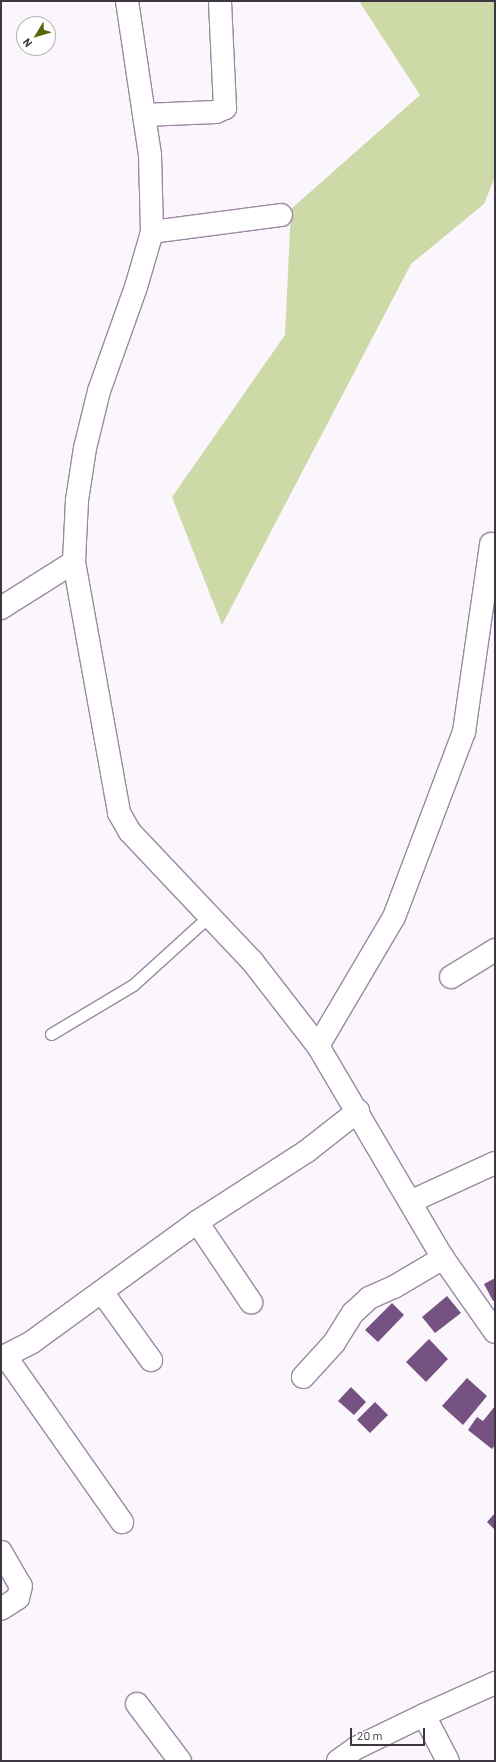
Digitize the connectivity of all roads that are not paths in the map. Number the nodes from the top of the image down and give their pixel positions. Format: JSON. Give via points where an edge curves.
{"nodes":[{"id":1,"x":127,"y":1,"type":"edge"},
{"id":2,"x":220,"y":1,"type":"edge"},
{"id":3,"x":144,"y":115,"type":"junction"},
{"id":4,"x":281,"y":215,"type":"dead end"},
{"id":5,"x":152,"y":232,"type":"junction"},
{"id":6,"x":491,"y":544,"type":"dead end"},
{"id":7,"x":74,"y":562,"type":"junction"},
{"id":8,"x":1,"y":608,"type":"edge"},
{"id":9,"x":209,"y":916,"type":"junction"},
{"id":10,"x":495,"y":950,"type":"edge"},
{"id":11,"x":451,"y":977,"type":"dead end"},
{"id":12,"x":50,"y":1034,"type":"dead end"},
{"id":13,"x":318,"y":1046,"type":"junction"},
{"id":14,"x":358,"y":1111,"type":"junction"},
{"id":15,"x":495,"y":1163,"type":"edge"},
{"id":16,"x":412,"y":1201,"type":"junction"},
{"id":17,"x":197,"y":1222,"type":"junction"},
{"id":18,"x":443,"y":1258,"type":"junction"},
{"id":19,"x":102,"y":1292,"type":"junction"},
{"id":20,"x":251,"y":1302,"type":"dead end"},
{"id":21,"x":495,"y":1332,"type":"edge"},
{"id":22,"x":3,"y":1358,"type":"edge"},
{"id":23,"x":151,"y":1360,"type":"dead end"},
{"id":24,"x":303,"y":1377,"type":"dead end"},
{"id":25,"x":122,"y":1522,"type":"dead end"},
{"id":26,"x":1,"y":1552,"type":"edge"},
{"id":27,"x":1,"y":1609,"type":"edge"},
{"id":28,"x":495,"y":1683,"type":"edge"},
{"id":29,"x":137,"y":1704,"type":"dead end"},
{"id":30,"x":424,"y":1715,"type":"junction"},
{"id":31,"x":180,"y":1761,"type":"edge"},
{"id":32,"x":338,"y":1761,"type":"edge"},
{"id":33,"x":448,"y":1761,"type":"edge"}],
"edges":[{"from":1,"to":3,"type":"street"},
{"from":2,"to":3,"type":"street","via":[[227,105],[225,108],[216,112]]},
{"from":3,"to":5,"type":"street","via":[[152,187]]},
{"from":4,"to":5,"type":"street"},
{"from":5,"to":7,"type":"street","via":[[136,287],[98,391],[86,441],[78,500]]},
{"from":6,"to":13,"type":"street","via":[[464,732],[394,917]]},
{"from":7,"to":8,"type":"street"},
{"from":7,"to":9,"type":"street","via":[[119,813],[130,832]]},
{"from":9,"to":12,"type":"lane","via":[[132,985]]},
{"from":9,"to":13,"type":"street","via":[[252,961]]},
{"from":10,"to":11,"type":"street"},
{"from":13,"to":14,"type":"street"},
{"from":14,"to":16,"type":"street"},
{"from":14,"to":17,"type":"street","via":[[307,1151]]},
{"from":15,"to":16,"type":"street"},
{"from":16,"to":18,"type":"street"},
{"from":17,"to":19,"type":"street"},
{"from":17,"to":20,"type":"street"},
{"from":18,"to":21,"type":"street"},
{"from":18,"to":24,"type":"street","via":[[394,1287],[369,1298],[353,1313],[334,1343]]},
{"from":19,"to":22,"type":"street","via":[[32,1342]]},
{"from":19,"to":23,"type":"street"},
{"from":22,"to":25,"type":"street"},
{"from":26,"to":27,"type":"street","via":[[22,1586],[18,1598]]},
{"from":28,"to":30,"type":"street"},
{"from":29,"to":31,"type":"street"},
{"from":30,"to":32,"type":"street","via":[[356,1748]]},
{"from":30,"to":33,"type":"street"}]}
